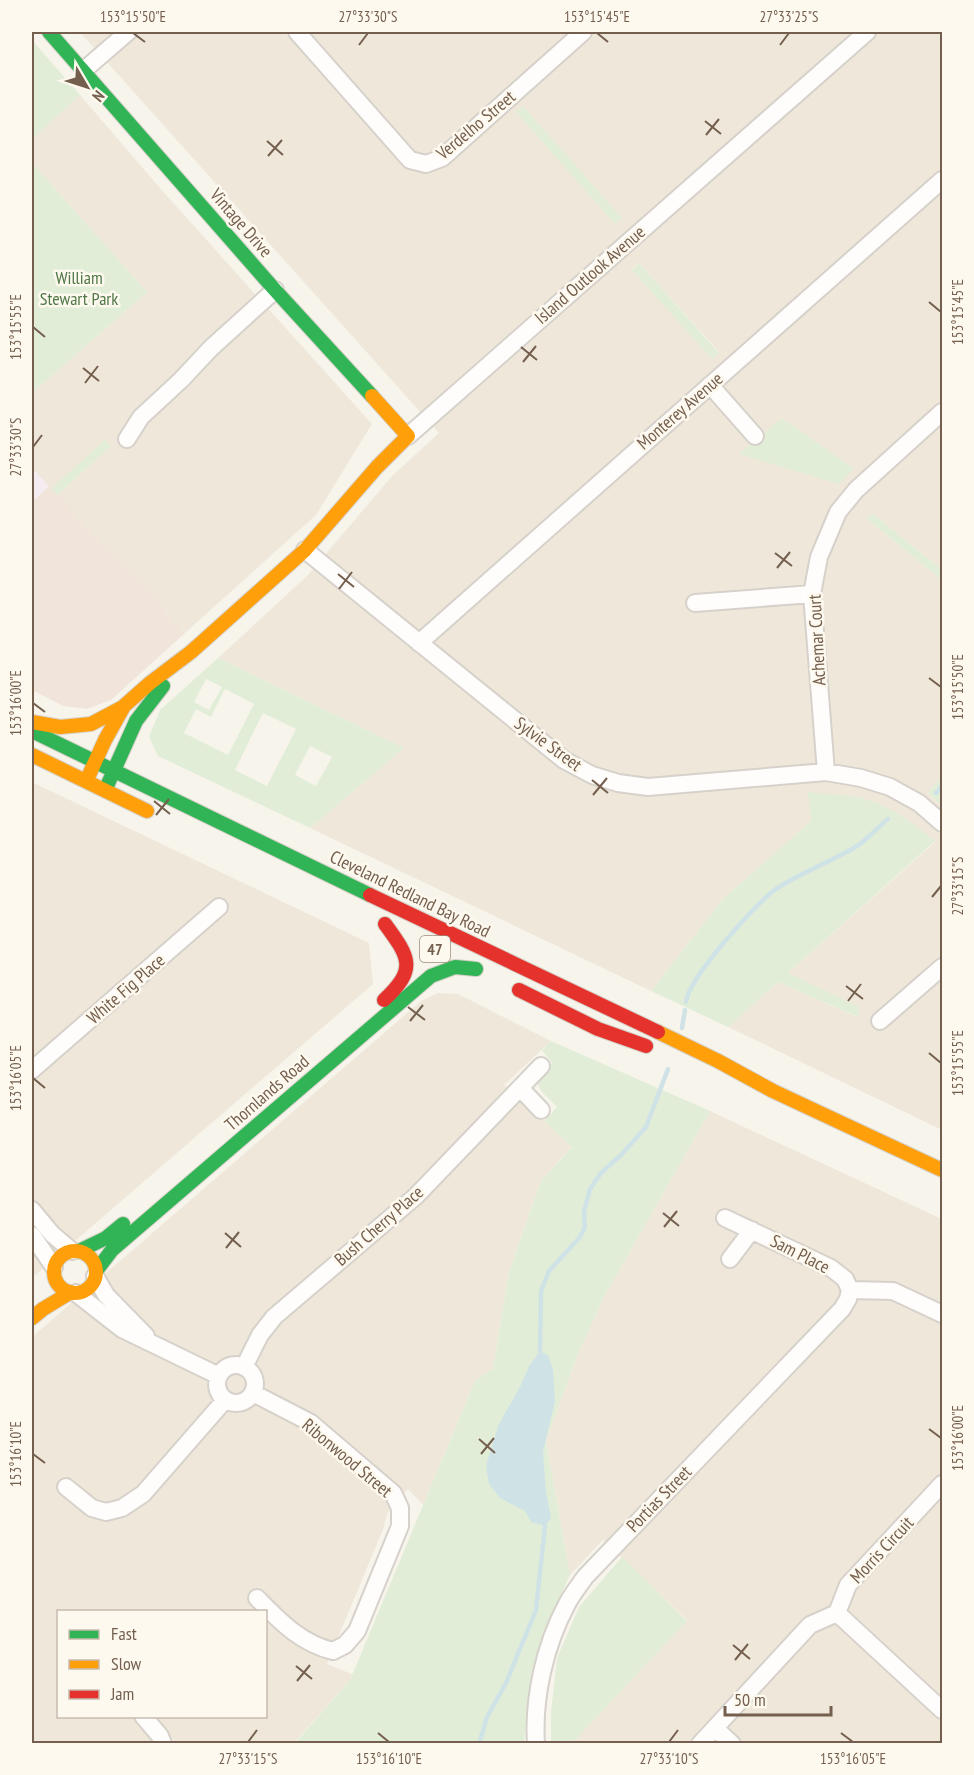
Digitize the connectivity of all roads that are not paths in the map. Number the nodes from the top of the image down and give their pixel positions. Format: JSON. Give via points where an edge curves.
{"nodes":[{"id":1,"x":49,"y":32,"type":"edge"},
{"id":2,"x":128,"y":32,"type":"edge"},
{"id":3,"x":297,"y":32,"type":"edge"},
{"id":4,"x":583,"y":32,"type":"edge"},
{"id":5,"x":867,"y":32,"type":"edge"},
{"id":6,"x":84,"y":70,"type":"junction"},
{"id":7,"x":942,"y":180,"type":"edge"},
{"id":8,"x":275,"y":290,"type":"junction"},
{"id":9,"x":710,"y":385,"type":"junction"},
{"id":10,"x":942,"y":412,"type":"edge"},
{"id":11,"x":408,"y":435,"type":"junction"},
{"id":12,"x":755,"y":436,"type":"dead end"},
{"id":13,"x":127,"y":439,"type":"dead end"},
{"id":14,"x":305,"y":550,"type":"junction"},
{"id":15,"x":812,"y":594,"type":"junction"},
{"id":16,"x":695,"y":603,"type":"dead end"},
{"id":17,"x":419,"y":643,"type":"junction"},
{"id":18,"x":192,"y":652,"type":"junction"},
{"id":19,"x":124,"y":706,"type":"junction"},
{"id":20,"x":32,"y":722,"type":"edge"},
{"id":21,"x":32,"y":731,"type":"edge"},
{"id":22,"x":32,"y":755,"type":"edge"},
{"id":23,"x":95,"y":761,"type":"junction"},
{"id":24,"x":114,"y":771,"type":"junction"},
{"id":25,"x":826,"y":772,"type":"junction"},
{"id":26,"x":86,"y":782,"type":"junction"},
{"id":27,"x":104,"y":791,"type":"junction"},
{"id":28,"x":158,"y":816,"type":"dead end"},
{"id":29,"x":942,"y":823,"type":"edge"},
{"id":30,"x":219,"y":907,"type":"dead end"},
{"id":31,"x":405,"y":934,"type":"dead end"},
{"id":32,"x":446,"y":954,"type":"dead end"},
{"id":33,"x":508,"y":961,"type":"junction"},
{"id":34,"x":942,"y":967,"type":"edge"},
{"id":35,"x":507,"y":984,"type":"dead end"},
{"id":36,"x":880,"y":1022,"type":"dead end"},
{"id":37,"x":598,"y":1029,"type":"junction"},
{"id":38,"x":664,"y":1053,"type":"dead end"},
{"id":39,"x":686,"y":1060,"type":"dead end"},
{"id":40,"x":541,"y":1066,"type":"dead end"},
{"id":41,"x":32,"y":1070,"type":"edge"},
{"id":42,"x":520,"y":1088,"type":"junction"},
{"id":43,"x":773,"y":1091,"type":"junction"},
{"id":44,"x":541,"y":1110,"type":"dead end"},
{"id":45,"x":942,"y":1170,"type":"edge"},
{"id":46,"x":32,"y":1209,"type":"edge"},
{"id":47,"x":725,"y":1218,"type":"dead end"},
{"id":48,"x":752,"y":1230,"type":"junction"},
{"id":49,"x":32,"y":1234,"type":"edge"},
{"id":50,"x":76,"y":1251,"type":"junction"},
{"id":51,"x":730,"y":1260,"type":"dead end"},
{"id":52,"x":54,"y":1270,"type":"junction"},
{"id":53,"x":96,"y":1274,"type":"junction"},
{"id":54,"x":42,"y":1288,"type":"dead end"},
{"id":55,"x":850,"y":1290,"type":"junction"},
{"id":56,"x":73,"y":1293,"type":"junction"},
{"id":57,"x":942,"y":1314,"type":"edge"},
{"id":58,"x":32,"y":1318,"type":"edge"},
{"id":59,"x":155,"y":1345,"type":"junction"},
{"id":60,"x":244,"y":1367,"type":"junction"},
{"id":61,"x":219,"y":1376,"type":"junction"},
{"id":62,"x":253,"y":1393,"type":"junction"},
{"id":63,"x":225,"y":1400,"type":"junction"},
{"id":64,"x":942,"y":1484,"type":"edge"},
{"id":65,"x":66,"y":1487,"type":"dead end"},
{"id":66,"x":257,"y":1598,"type":"dead end"},
{"id":67,"x":837,"y":1613,"type":"junction"},
{"id":68,"x":942,"y":1710,"type":"edge"},
{"id":69,"x":145,"y":1718,"type":"edge"},
{"id":70,"x":715,"y":1728,"type":"junction"},
{"id":71,"x":163,"y":1743,"type":"edge"},
{"id":72,"x":536,"y":1743,"type":"edge"},
{"id":73,"x":700,"y":1743,"type":"edge"},
{"id":74,"x":732,"y":1743,"type":"edge"}],
"edges":[{"from":1,"to":6,"type":"main road","name":"Vintage Drive"},
{"from":2,"to":6,"type":"street"},
{"from":3,"to":4,"type":"street","name":"Verdelho Street","via":[[410,160],[426,164],[441,158]]},
{"from":5,"to":11,"type":"street","name":"Island Outlook Avenue"},
{"from":6,"to":8,"type":"main road","name":"Vintage Drive"},
{"from":7,"to":9,"type":"street","name":"Monterey Avenue"},
{"from":8,"to":11,"type":"main road","name":"Vintage Drive"},
{"from":8,"to":13,"type":"street","via":[[141,417]]},
{"from":9,"to":12,"type":"street"},
{"from":9,"to":17,"type":"street","name":"Monterey Avenue"},
{"from":10,"to":15,"type":"street","name":"Achemar Court","via":[[866,479],[838,512],[819,557]]},
{"from":11,"to":14,"type":"main road","name":"Island Outlook Avenue"},
{"from":14,"to":17,"type":"street","name":"Sylvie Street"},
{"from":14,"to":18,"type":"main road","name":"Island Outlook Avenue"},
{"from":15,"to":16,"type":"street"},
{"from":15,"to":25,"type":"street","name":"Achemar Court"},
{"from":17,"to":25,"type":"street","name":"Sylvie Street","via":[[564,760],[592,775],[648,787]]},
{"from":18,"to":19,"type":"main road","name":"Island Outlook Avenue"},
{"from":18,"to":24,"type":"main road","name":"Island Outlook Avenue","via":[[136,721]]},
{"from":19,"to":20,"type":"main road","via":[[91,724],[60,727]]},
{"from":19,"to":23,"type":"main road","name":"Island Outlook Avenue"},
{"from":21,"to":23,"type":"main road","name":"Cleveland Redland Bay Road","number":"47"},
{"from":22,"to":26,"type":"main road"},
{"from":23,"to":24,"type":"main road","name":"Cleveland Redland Bay Road","number":"47"},
{"from":23,"to":26,"type":"main road","name":"Island Outlook Avenue"},
{"from":24,"to":27,"type":"main road","name":"Island Outlook Avenue"},
{"from":24,"to":33,"type":"main road","name":"Cleveland Redland Bay Road","number":"47"},
{"from":25,"to":29,"type":"street","name":"Sylvie Street","via":[[890,788],[919,803]]},
{"from":26,"to":27,"type":"main road"},
{"from":27,"to":28,"type":"main road"},
{"from":30,"to":41,"type":"street","name":"White Fig Place"},
{"from":31,"to":50,"type":"main road","name":"Thornlands Road","number":"47","via":[[380,921],[403,948],[407,963],[406,977],[396,990],[106,1238]]},
{"from":32,"to":53,"type":"main road","name":"Thornlands Road","number":"47","via":[[481,971],[455,967],[431,976],[112,1250]]},
{"from":33,"to":37,"type":"main road","via":[[550,989],[600,1013],[605,1019]]},
{"from":33,"to":43,"type":"main road","name":"Cleveland Redland Bay Road","number":"47"},
{"from":34,"to":36,"type":"street"},
{"from":35,"to":37,"type":"main road"},
{"from":37,"to":38,"type":"main road"},
{"from":39,"to":43,"type":"main road","name":"Cleveland Redland Bay Road","number":"47"},
{"from":40,"to":42,"type":"street","name":"Bush Cherry Place"},
{"from":42,"to":44,"type":"street"},
{"from":42,"to":60,"type":"street","name":"Bush Cherry Place","via":[[416,1196],[274,1317]]},
{"from":43,"to":45,"type":"main road","name":"Cleveland Redland Bay Road","number":"47"},
{"from":46,"to":50,"type":"street","via":[[52,1234]]},
{"from":47,"to":48,"type":"street","name":"Sam Place"},
{"from":48,"to":51,"type":"street","name":"Sam Place"},
{"from":48,"to":55,"type":"street","name":"Sam Place","via":[[831,1268],[845,1279]]},
{"from":49,"to":52,"type":"street"},
{"from":50,"to":52,"type":"main road","name":"Thornlands Road","via":[[61,1256]]},
{"from":50,"to":53,"type":"main road","via":[[88,1255]]},
{"from":52,"to":54,"type":"main road","name":"Thornlands Road"},
{"from":52,"to":56,"type":"main road","via":[[62,1289]]},
{"from":53,"to":56,"type":"main road","name":"Thornlands Road","via":[[92,1285]]},
{"from":53,"to":59,"type":"street","via":[[106,1295]]},
{"from":55,"to":57,"type":"street","via":[[893,1291]]},
{"from":55,"to":72,"type":"street","name":"Portias Street","via":[[842,1309],[585,1577],[567,1602],[552,1636],[541,1679]]},
{"from":56,"to":58,"type":"main road","name":"Thornlands Road"},
{"from":56,"to":59,"type":"street","via":[[122,1329]]},
{"from":59,"to":61,"type":"street"},
{"from":60,"to":61,"type":"street","via":[[227,1368]]},
{"from":60,"to":62,"type":"street","via":[[253,1375]]},
{"from":61,"to":63,"type":"street","via":[[218,1389]]},
{"from":62,"to":63,"type":"street","via":[[244,1402]]},
{"from":62,"to":66,"type":"street","name":"Ribonwood Street","via":[[311,1423],[393,1493],[400,1508],[396,1536],[357,1631],[345,1645],[333,1651],[316,1646],[286,1627]]},
{"from":63,"to":65,"type":"street","via":[[143,1494],[122,1508],[106,1512],[92,1508]]},
{"from":64,"to":67,"type":"street","name":"Morris Circuit","via":[[848,1585]]},
{"from":67,"to":68,"type":"street"},
{"from":67,"to":70,"type":"street","via":[[810,1625]]},
{"from":69,"to":71,"type":"street"},
{"from":70,"to":73,"type":"street"},
{"from":70,"to":74,"type":"street"}]}
